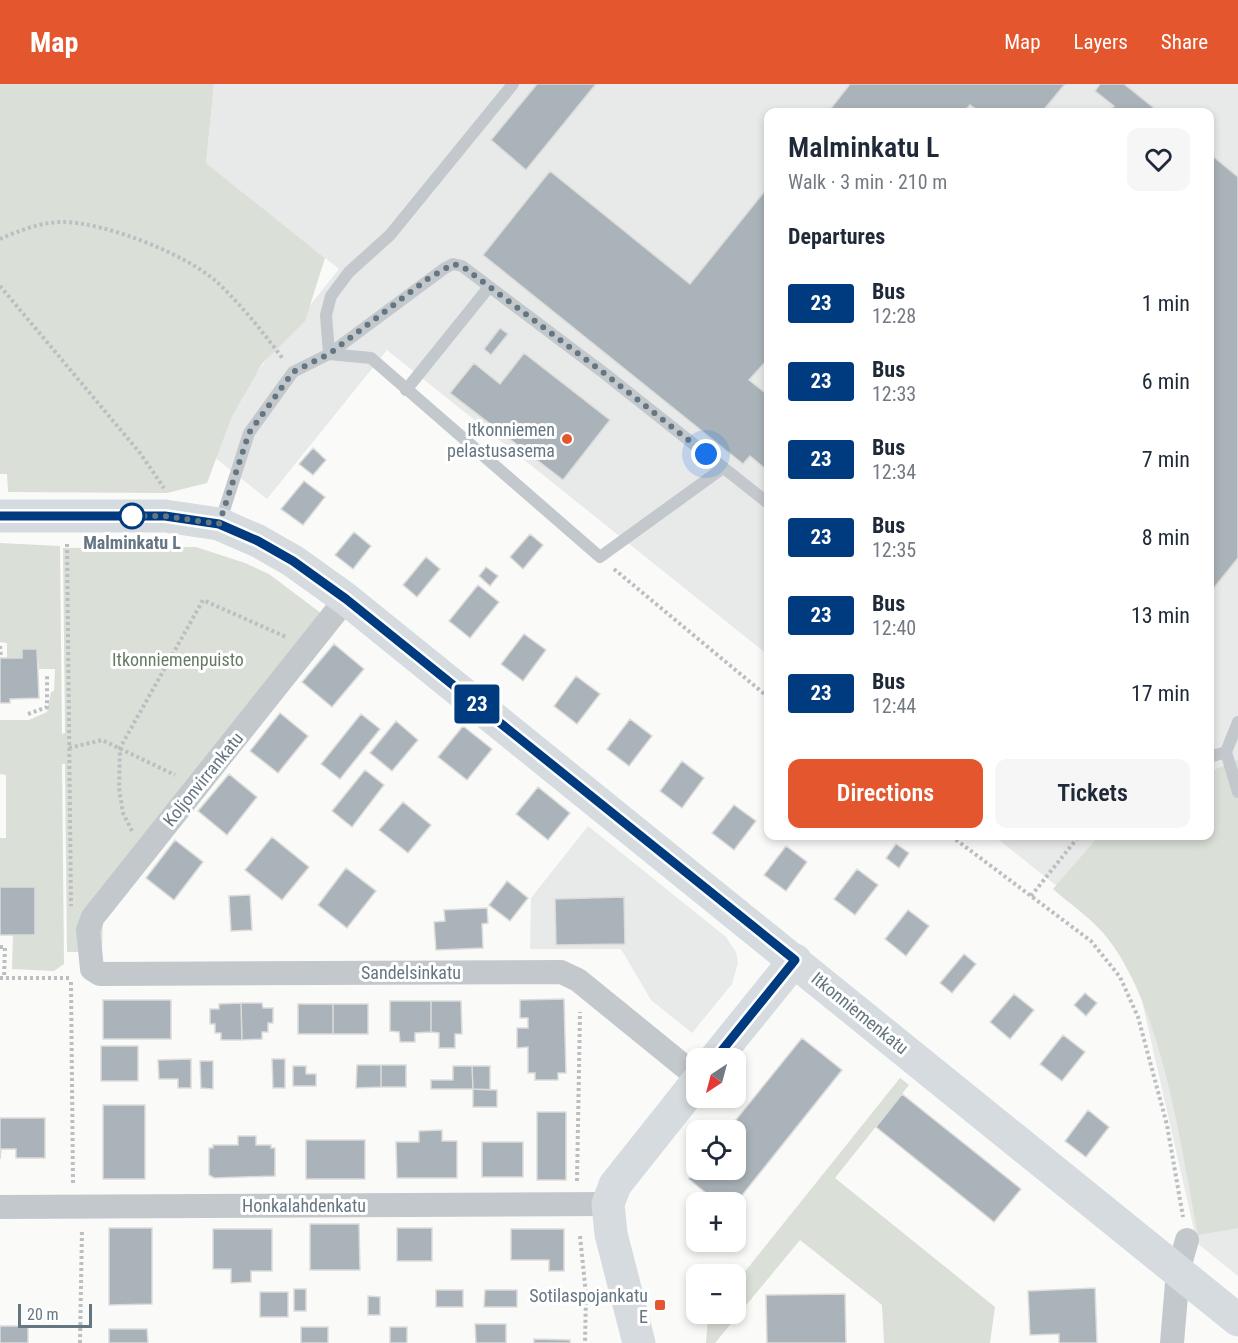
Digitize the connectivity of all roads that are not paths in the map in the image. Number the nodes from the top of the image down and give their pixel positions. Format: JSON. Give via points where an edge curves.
{"nodes":[{"id":1,"x":513,"y":84,"type":"edge"},
{"id":2,"x":489,"y":287,"type":"junction"},
{"id":3,"x":329,"y":354,"type":"junction"},
{"id":4,"x":406,"y":390,"type":"junction"},
{"id":5,"x":723,"y":468,"type":"junction"},
{"id":6,"x":764,"y":500,"type":"edge"},
{"id":7,"x":0,"y":516,"type":"edge"},
{"id":8,"x":219,"y":524,"type":"junction"},
{"id":9,"x":346,"y":599,"type":"junction"},
{"id":10,"x":1238,"y":722,"type":"edge"},
{"id":11,"x":1226,"y":752,"type":"junction"},
{"id":12,"x":1214,"y":756,"type":"edge"},
{"id":13,"x":1238,"y":792,"type":"edge"},
{"id":14,"x":795,"y":960,"type":"junction"},
{"id":15,"x":78,"y":971,"type":"joint"},
{"id":16,"x":724,"y":1048,"type":"edge"},
{"id":17,"x":686,"y":1068,"type":"edge"},
{"id":18,"x":686,"y":1096,"type":"edge"},
{"id":19,"x":608,"y":1204,"type":"junction"},
{"id":20,"x":0,"y":1207,"type":"edge"},
{"id":21,"x":1188,"y":1267,"type":"junction"},
{"id":22,"x":1238,"y":1320,"type":"edge"},
{"id":23,"x":639,"y":1343,"type":"edge"},
{"id":24,"x":1172,"y":1343,"type":"edge"}],
"edges":[{"from":1,"to":3,"type":"lane","via":[[390,235],[349,272],[331,296],[326,315]]},
{"from":2,"to":3,"type":"lane","via":[[462,266],[453,264]]},
{"from":2,"to":4,"type":"lane"},
{"from":2,"to":5,"type":"lane"},
{"from":3,"to":4,"type":"lane","via":[[371,358]]},
{"from":3,"to":8,"type":"lane","via":[[293,372],[249,433]]},
{"from":4,"to":5,"type":"lane","via":[[600,557]]},
{"from":5,"to":6,"type":"lane"},
{"from":7,"to":8,"type":"street","name":"Itkonniemenkatu","via":[[165,516]]},
{"from":8,"to":9,"type":"street","name":"Itkonniemenkatu","via":[[293,561]]},
{"from":9,"to":14,"type":"street","name":"Itkonniemenkatu"},
{"from":9,"to":15,"type":"street","name":"Koljonvirrankatu","via":[[93,917]]},
{"from":10,"to":11,"type":"lane"},
{"from":11,"to":12,"type":"lane"},
{"from":11,"to":13,"type":"lane"},
{"from":14,"to":16,"type":"street"},
{"from":14,"to":21,"type":"street","name":"Itkonniemenkatu"},
{"from":15,"to":17,"type":"street","name":"Sandelsinkatu","via":[[561,972],[590,990]]},
{"from":18,"to":19,"type":"street","via":[[615,1185]]},
{"from":19,"to":20,"type":"street","name":"Honkalahdenkatu"},
{"from":19,"to":23,"type":"street","via":[[611,1234]]},
{"from":21,"to":22,"type":"street","name":"Itkonniemenkatu"},
{"from":21,"to":24,"type":"street"}]}
